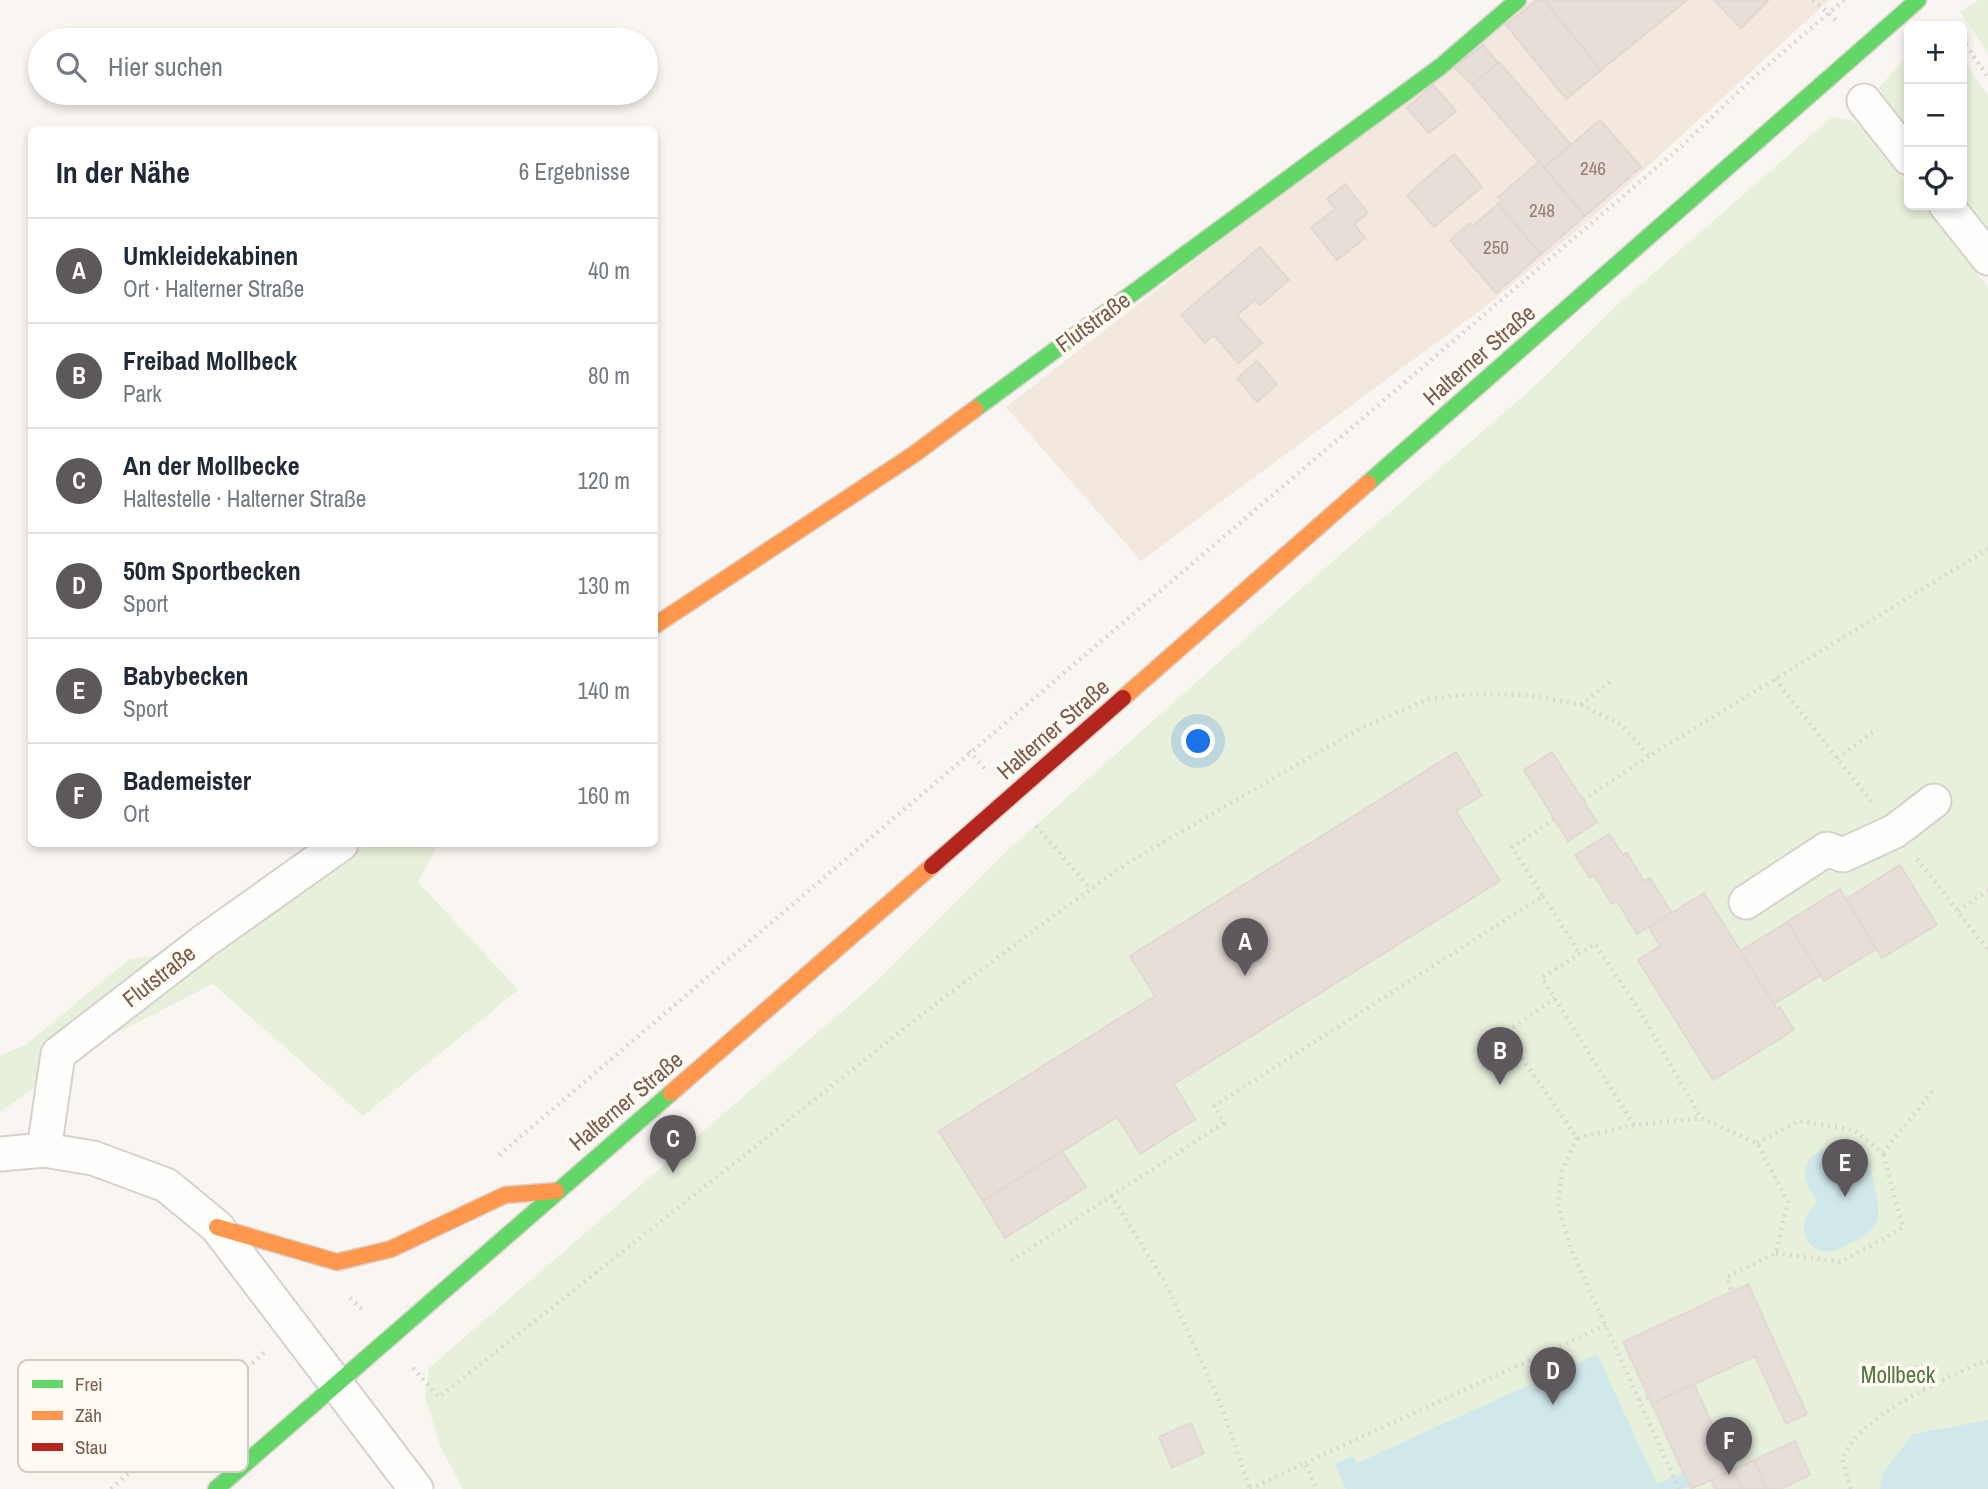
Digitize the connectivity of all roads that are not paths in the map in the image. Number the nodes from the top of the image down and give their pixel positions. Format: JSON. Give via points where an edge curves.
{"nodes":[{"id":1,"x":1518,"y":0,"type":"edge"},
{"id":2,"x":1918,"y":0,"type":"edge"},
{"id":3,"x":1864,"y":101,"type":"dead end"},
{"id":4,"x":1904,"y":152,"type":"edge"},
{"id":5,"x":1950,"y":210,"type":"edge"},
{"id":6,"x":1988,"y":258,"type":"edge"},
{"id":7,"x":658,"y":623,"type":"edge"},
{"id":8,"x":1934,"y":801,"type":"dead end"},
{"id":9,"x":337,"y":847,"type":"edge"},
{"id":10,"x":1746,"y":902,"type":"dead end"},
{"id":11,"x":44,"y":1150,"type":"junction"},
{"id":12,"x":0,"y":1154,"type":"edge"},
{"id":13,"x":556,"y":1191,"type":"junction"},
{"id":14,"x":217,"y":1227,"type":"junction"},
{"id":15,"x":337,"y":1384,"type":"junction"},
{"id":16,"x":248,"y":1461,"type":"edge"},
{"id":17,"x":236,"y":1472,"type":"edge"},
{"id":18,"x":216,"y":1489,"type":"edge"},
{"id":19,"x":416,"y":1489,"type":"edge"}],
"edges":[{"from":1,"to":7,"type":"main road","name":"Flutstraße","via":[[1440,67],[913,455]]},
{"from":2,"to":13,"type":"main road","name":"Halterner Straße"},
{"from":3,"to":4,"type":"street"},
{"from":5,"to":6,"type":"street"},
{"from":8,"to":10,"type":"street","via":[[1895,831],[1843,855],[1827,849]]},
{"from":9,"to":11,"type":"street","name":"Flutstraße","via":[[202,942],[58,1054]]},
{"from":11,"to":12,"type":"street"},
{"from":11,"to":14,"type":"street","via":[[93,1158],[166,1185]]},
{"from":13,"to":14,"type":"main road","via":[[505,1195],[391,1250],[337,1262]]},
{"from":13,"to":15,"type":"main road","name":"Halterner Straße"},
{"from":14,"to":15,"type":"street"},
{"from":15,"to":16,"type":"main road","name":"Halterner Straße"},
{"from":15,"to":19,"type":"street"},
{"from":17,"to":18,"type":"main road","name":"Halterner Straße"}]}
